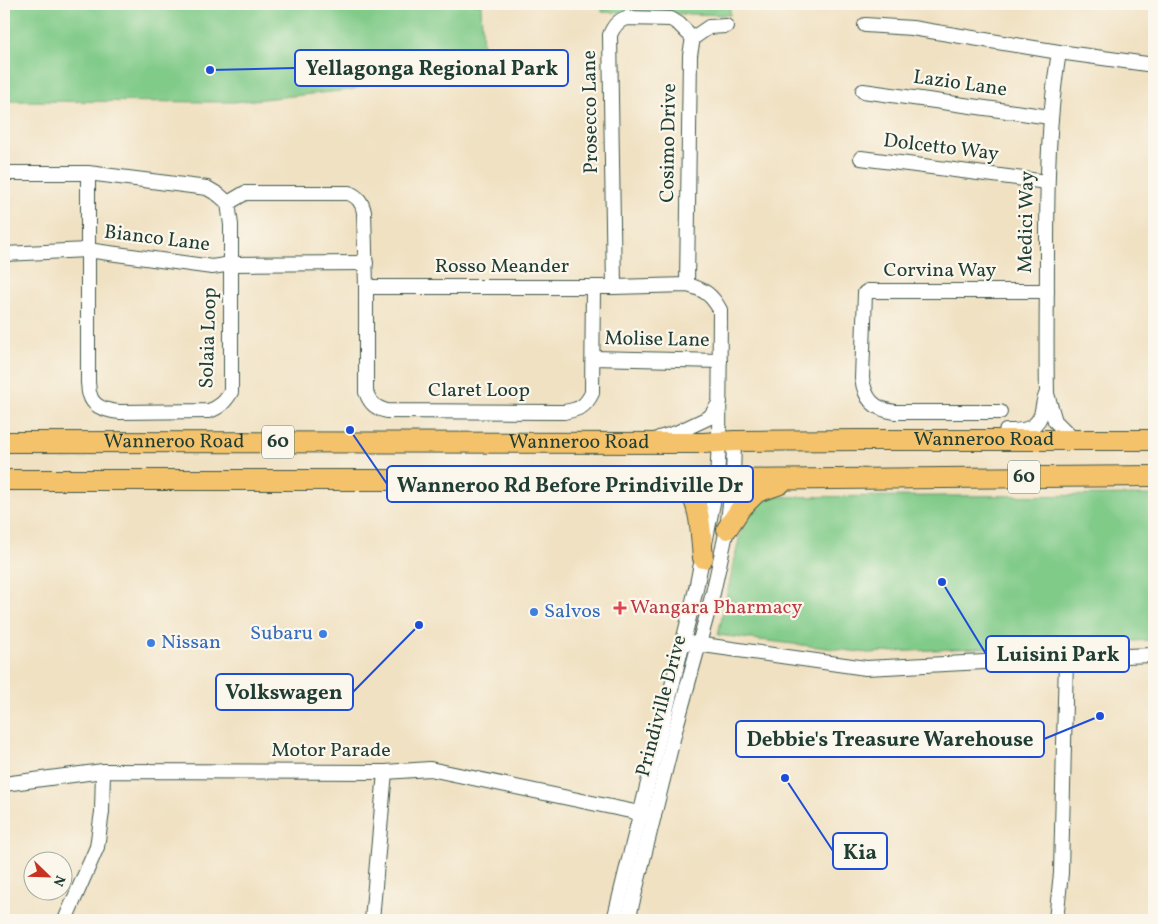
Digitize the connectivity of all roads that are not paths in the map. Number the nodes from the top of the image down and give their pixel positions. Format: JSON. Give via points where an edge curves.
{"nodes":[{"id":1,"x":726,"y":26,"type":"dead end"},
{"id":2,"x":865,"y":26,"type":"dead end"},
{"id":3,"x":693,"y":38,"type":"junction"},
{"id":4,"x":1059,"y":52,"type":"junction"},
{"id":5,"x":1154,"y":65,"type":"edge"},
{"id":6,"x":863,"y":91,"type":"dead end"},
{"id":7,"x":1050,"y":116,"type":"junction"},
{"id":8,"x":861,"y":158,"type":"dead end"},
{"id":9,"x":88,"y":172,"type":"junction"},
{"id":10,"x":4,"y":174,"type":"edge"},
{"id":11,"x":1047,"y":182,"type":"junction"},
{"id":12,"x":228,"y":203,"type":"junction"},
{"id":13,"x":88,"y":250,"type":"junction"},
{"id":14,"x":4,"y":254,"type":"edge"},
{"id":15,"x":366,"y":263,"type":"junction"},
{"id":16,"x":231,"y":264,"type":"junction"},
{"id":17,"x":688,"y":285,"type":"junction"},
{"id":18,"x":366,"y":287,"type":"junction"},
{"id":19,"x":593,"y":287,"type":"junction"},
{"id":20,"x":614,"y":287,"type":"junction"},
{"id":21,"x":1047,"y":291,"type":"junction"},
{"id":22,"x":593,"y":358,"type":"junction"},
{"id":23,"x":720,"y":361,"type":"junction"},
{"id":24,"x":1047,"y":394,"type":"junction"},
{"id":25,"x":720,"y":402,"type":"junction"},
{"id":26,"x":1000,"y":412,"type":"dead end"},
{"id":27,"x":987,"y":440,"type":"junction"},
{"id":28,"x":1074,"y":440,"type":"junction"},
{"id":29,"x":1154,"y":440,"type":"edge"},
{"id":30,"x":4,"y":442,"type":"edge"},
{"id":31,"x":727,"y":442,"type":"junction"},
{"id":32,"x":645,"y":443,"type":"junction"},
{"id":33,"x":1154,"y":476,"type":"edge"},
{"id":34,"x":799,"y":479,"type":"junction"},
{"id":35,"x":4,"y":480,"type":"edge"},
{"id":36,"x":678,"y":480,"type":"junction"},
{"id":37,"x":725,"y":480,"type":"junction"},
{"id":38,"x":727,"y":529,"type":"junction"},
{"id":39,"x":703,"y":558,"type":"junction"},
{"id":40,"x":684,"y":642,"type":"junction"},
{"id":41,"x":699,"y":645,"type":"junction"},
{"id":42,"x":1154,"y":655,"type":"edge"},
{"id":43,"x":1066,"y":658,"type":"junction"},
{"id":44,"x":103,"y":771,"type":"junction"},
{"id":45,"x":385,"y":772,"type":"junction"},
{"id":46,"x":4,"y":784,"type":"edge"},
{"id":47,"x":647,"y":814,"type":"junction"},
{"id":48,"x":65,"y":920,"type":"edge"},
{"id":49,"x":372,"y":920,"type":"edge"},
{"id":50,"x":614,"y":920,"type":"edge"},
{"id":51,"x":628,"y":920,"type":"edge"},
{"id":52,"x":1056,"y":920,"type":"edge"}],
"edges":[{"from":1,"to":3,"type":"street","via":[[709,27]]},
{"from":2,"to":4,"type":"street","via":[[912,28]]},
{"from":3,"to":17,"type":"street","name":"Cosimo Drive","via":[[690,55]]},
{"from":3,"to":20,"type":"street","name":"Prosecco Lane","via":[[671,19],[626,18],[612,28]]},
{"from":4,"to":5,"type":"street"},
{"from":4,"to":7,"type":"street","name":"Medici Way"},
{"from":6,"to":7,"type":"street","name":"Lazio Lane"},
{"from":7,"to":11,"type":"street","name":"Medici Way"},
{"from":8,"to":11,"type":"street","name":"Dolcetto Way"},
{"from":9,"to":10,"type":"street"},
{"from":9,"to":12,"type":"street","via":[[207,188]]},
{"from":9,"to":13,"type":"street","name":"Solaia Loop"},
{"from":11,"to":21,"type":"street","name":"Medici Way"},
{"from":12,"to":15,"type":"street","via":[[245,193],[349,193],[363,204]]},
{"from":12,"to":16,"type":"street","name":"Solaia Loop"},
{"from":13,"to":14,"type":"street","name":"Bianco Lane"},
{"from":13,"to":16,"type":"street","name":"Bianco Lane","via":[[212,267]]},
{"from":13,"to":16,"type":"street","name":"Solaia Loop","via":[[90,397],[98,406],[120,412],[209,411],[226,400],[231,392]]},
{"from":15,"to":16,"type":"street","name":"Bianco Lane"},
{"from":15,"to":18,"type":"street"},
{"from":17,"to":20,"type":"street","name":"Rosso Meander"},
{"from":17,"to":23,"type":"street","name":"Rosso Meander","via":[[708,294],[720,310]]},
{"from":18,"to":19,"type":"street","name":"Rosso Meander"},
{"from":18,"to":22,"type":"street","name":"Claret Loop","via":[[366,392],[369,400],[380,409],[575,410],[588,402],[592,393]]},
{"from":19,"to":20,"type":"street","name":"Rosso Meander"},
{"from":19,"to":22,"type":"street","name":"Claret Loop"},
{"from":21,"to":24,"type":"street","name":"Medici Way"},
{"from":21,"to":26,"type":"street","name":"Corvina Way","via":[[865,293],[862,378],[864,392],[874,404],[880,409],[895,412]]},
{"from":22,"to":23,"type":"street","name":"Molise Lane"},
{"from":23,"to":25,"type":"street","name":"Rosso Meander"},
{"from":24,"to":27,"type":"street","name":"Medici Way","via":[[1037,422],[1028,429],[999,431]]},
{"from":24,"to":28,"type":"street","name":"Medici Way","via":[[1055,421]]},
{"from":25,"to":31,"type":"street","name":"Rosso Meander"},
{"from":25,"to":32,"type":"street","via":[[710,417]]},
{"from":27,"to":28,"type":"highway","name":"Wanneroo Road","number":"60"},
{"from":27,"to":31,"type":"highway","name":"Wanneroo Road","number":"60"},
{"from":28,"to":29,"type":"highway","name":"Wanneroo Road","number":"60"},
{"from":30,"to":32,"type":"highway","name":"Wanneroo Road","number":"60"},
{"from":31,"to":32,"type":"highway","name":"Wanneroo Road","number":"60"},
{"from":31,"to":37,"type":"street","name":"Prindiville Drive"},
{"from":33,"to":34,"type":"highway","name":"Wanneroo Road","number":"60"},
{"from":34,"to":37,"type":"highway","name":"Wanneroo Road","number":"60"},
{"from":34,"to":38,"type":"highway","via":[[757,492]]},
{"from":35,"to":36,"type":"highway","name":"Wanneroo Road","number":"60"},
{"from":36,"to":37,"type":"highway","name":"Wanneroo Road","number":"60"},
{"from":36,"to":39,"type":"highway","via":[[694,502]]},
{"from":37,"to":38,"type":"street","name":"Prindiville Drive"},
{"from":37,"to":39,"type":"street","name":"Prindiville Drive"},
{"from":38,"to":41,"type":"street","name":"Prindiville Drive"},
{"from":39,"to":40,"type":"street","name":"Prindiville Drive"},
{"from":40,"to":41,"type":"street"},
{"from":40,"to":47,"type":"street","name":"Prindiville Drive"},
{"from":41,"to":43,"type":"street","via":[[866,668]]},
{"from":41,"to":47,"type":"street","name":"Prindiville Drive"},
{"from":42,"to":43,"type":"street"},
{"from":43,"to":52,"type":"street","via":[[1061,873]]},
{"from":44,"to":45,"type":"street","name":"Motor Parade"},
{"from":44,"to":46,"type":"street","name":"Motor Parade"},
{"from":44,"to":48,"type":"street","via":[[97,847]]},
{"from":45,"to":47,"type":"street","name":"Motor Parade","via":[[430,769]]},
{"from":45,"to":49,"type":"street"},
{"from":47,"to":50,"type":"street","name":"Prindiville Drive"},
{"from":47,"to":51,"type":"street","name":"Prindiville Drive"}]}
